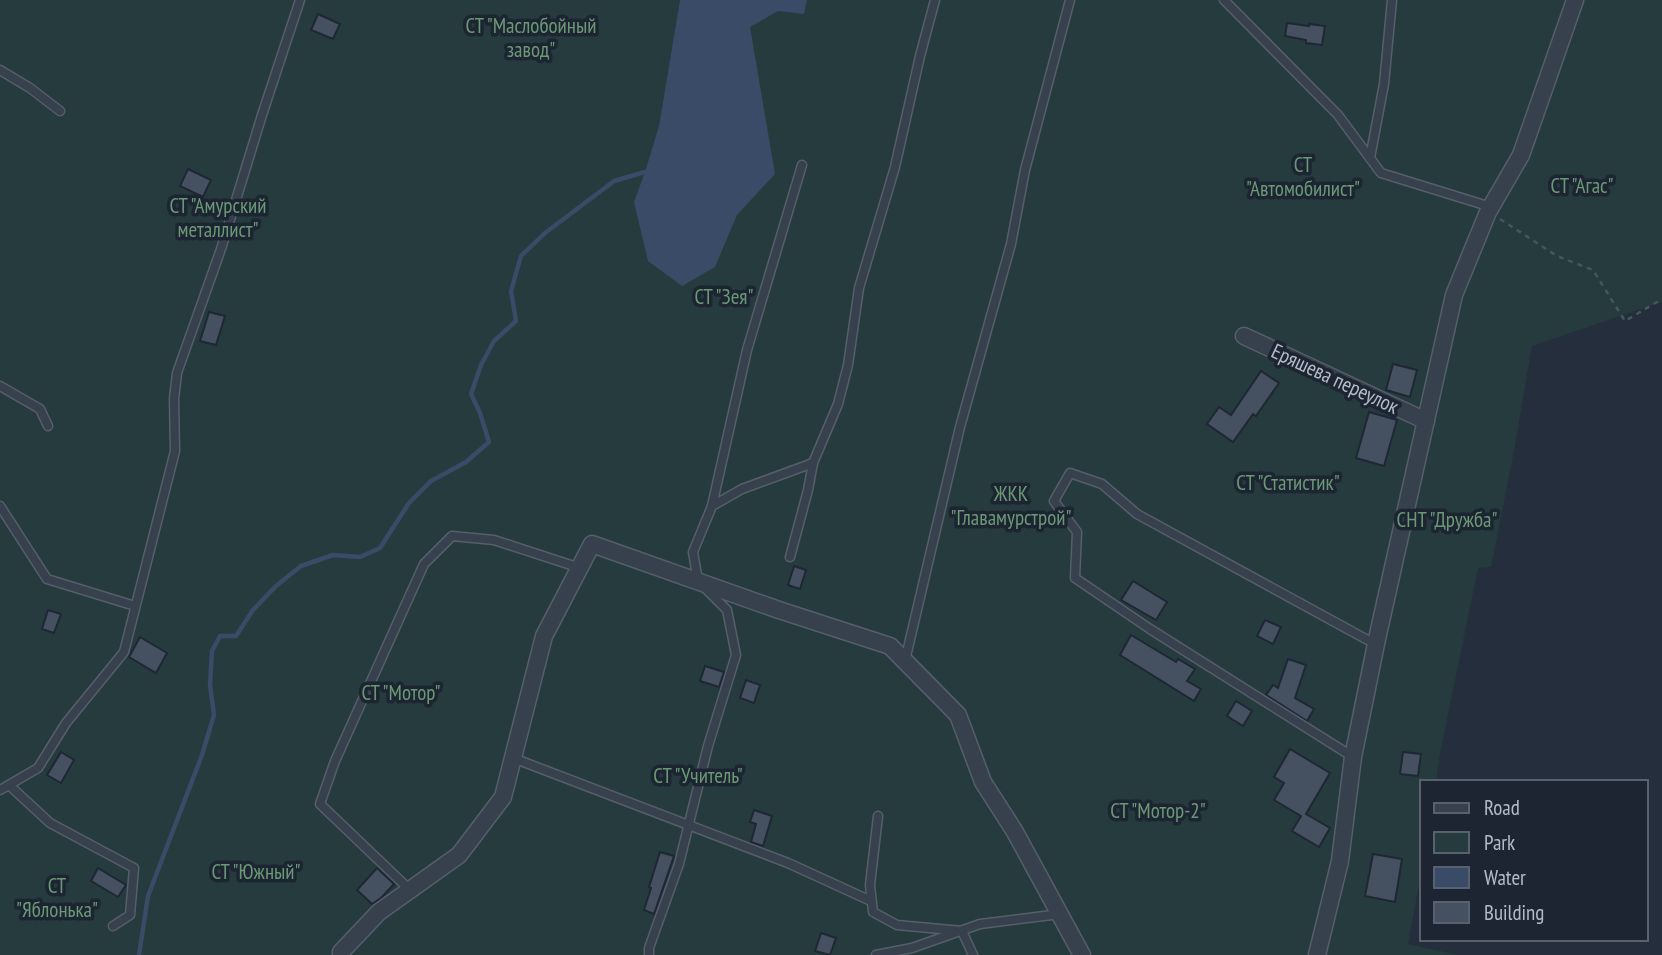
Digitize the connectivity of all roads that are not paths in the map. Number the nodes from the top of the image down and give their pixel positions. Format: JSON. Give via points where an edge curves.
{"nodes":[{"id":1,"x":300,"y":0,"type":"edge"},
{"id":2,"x":935,"y":0,"type":"edge"},
{"id":3,"x":1070,"y":0,"type":"edge"},
{"id":4,"x":1225,"y":0,"type":"edge"},
{"id":5,"x":1392,"y":0,"type":"edge"},
{"id":6,"x":1575,"y":0,"type":"edge"},
{"id":7,"x":0,"y":70,"type":"edge"},
{"id":8,"x":60,"y":111,"type":"dead end"},
{"id":9,"x":1370,"y":158,"type":"junction"},
{"id":10,"x":802,"y":165,"type":"dead end"},
{"id":11,"x":1489,"y":210,"type":"junction"},
{"id":12,"x":1244,"y":336,"type":"dead end"},
{"id":13,"x":0,"y":386,"type":"edge"},
{"id":14,"x":1426,"y":421,"type":"junction"},
{"id":15,"x":48,"y":426,"type":"dead end"},
{"id":16,"x":813,"y":463,"type":"junction"},
{"id":17,"x":0,"y":506,"type":"edge"},
{"id":18,"x":712,"y":506,"type":"junction"},
{"id":19,"x":790,"y":557,"type":"dead end"},
{"id":20,"x":580,"y":568,"type":"junction"},
{"id":21,"x":698,"y":581,"type":"junction"},
{"id":22,"x":135,"y":606,"type":"junction"},
{"id":23,"x":1376,"y":645,"type":"junction"},
{"id":24,"x":905,"y":661,"type":"junction"},
{"id":25,"x":1353,"y":757,"type":"junction"},
{"id":26,"x":513,"y":758,"type":"junction"},
{"id":27,"x":9,"y":785,"type":"junction"},
{"id":28,"x":0,"y":790,"type":"edge"},
{"id":29,"x":878,"y":816,"type":"dead end"},
{"id":30,"x":688,"y":825,"type":"junction"},
{"id":31,"x":410,"y":890,"type":"junction"},
{"id":32,"x":872,"y":901,"type":"junction"},
{"id":33,"x":1060,"y":914,"type":"junction"},
{"id":34,"x":113,"y":926,"type":"dead end"},
{"id":35,"x":962,"y":930,"type":"junction"},
{"id":36,"x":341,"y":955,"type":"edge"},
{"id":37,"x":649,"y":955,"type":"edge"},
{"id":38,"x":876,"y":955,"type":"edge"},
{"id":39,"x":973,"y":955,"type":"edge"},
{"id":40,"x":1082,"y":955,"type":"edge"},
{"id":41,"x":1317,"y":955,"type":"edge"}],
"edges":[{"from":1,"to":22,"type":"lane","via":[[177,373],[175,451]]},
{"from":2,"to":16,"type":"lane","via":[[895,167],[859,288],[845,378]]},
{"from":3,"to":24,"type":"lane"},
{"from":4,"to":9,"type":"lane","via":[[1338,115]]},
{"from":5,"to":9,"type":"lane","via":[[1384,84]]},
{"from":6,"to":11,"type":"street","via":[[1521,155]]},
{"from":7,"to":8,"type":"lane"},
{"from":9,"to":11,"type":"lane","via":[[1381,173]]},
{"from":10,"to":18,"type":"lane","via":[[747,350]]},
{"from":11,"to":14,"type":"street","via":[[1454,295]]},
{"from":12,"to":14,"type":"street","name":"Еряшева переулок"},
{"from":13,"to":15,"type":"lane","via":[[40,409]]},
{"from":14,"to":23,"type":"street"},
{"from":16,"to":18,"type":"lane","via":[[742,489]]},
{"from":16,"to":19,"type":"lane"},
{"from":17,"to":22,"type":"lane","via":[[47,579]]},
{"from":18,"to":21,"type":"lane","via":[[693,552]]},
{"from":20,"to":21,"type":"street","via":[[592,544]]},
{"from":20,"to":26,"type":"street","via":[[544,636]]},
{"from":20,"to":31,"type":"lane","via":[[494,540],[452,536],[424,565],[320,804]]},
{"from":21,"to":24,"type":"street","via":[[890,646]]},
{"from":21,"to":30,"type":"lane","via":[[727,610],[736,655]]},
{"from":22,"to":27,"type":"lane","via":[[124,652],[66,723],[37,768]]},
{"from":23,"to":25,"type":"street"},
{"from":23,"to":25,"type":"lane","via":[[1137,514],[1102,484],[1070,473],[1054,501],[1077,532],[1075,578]]},
{"from":24,"to":33,"type":"street","via":[[958,715],[983,782]]},
{"from":25,"to":41,"type":"street","via":[[1340,861]]},
{"from":26,"to":30,"type":"lane"},
{"from":26,"to":31,"type":"street","via":[[503,797],[459,855]]},
{"from":27,"to":28,"type":"lane"},
{"from":27,"to":34,"type":"lane","via":[[50,823],[134,868],[130,915]]},
{"from":29,"to":32,"type":"lane"},
{"from":30,"to":32,"type":"lane"},
{"from":30,"to":37,"type":"lane"},
{"from":31,"to":36,"type":"street","via":[[379,912]]},
{"from":32,"to":35,"type":"lane","via":[[873,912],[897,925]]},
{"from":33,"to":35,"type":"lane"},
{"from":33,"to":40,"type":"street"},
{"from":35,"to":38,"type":"lane"},
{"from":35,"to":39,"type":"lane"}]}
